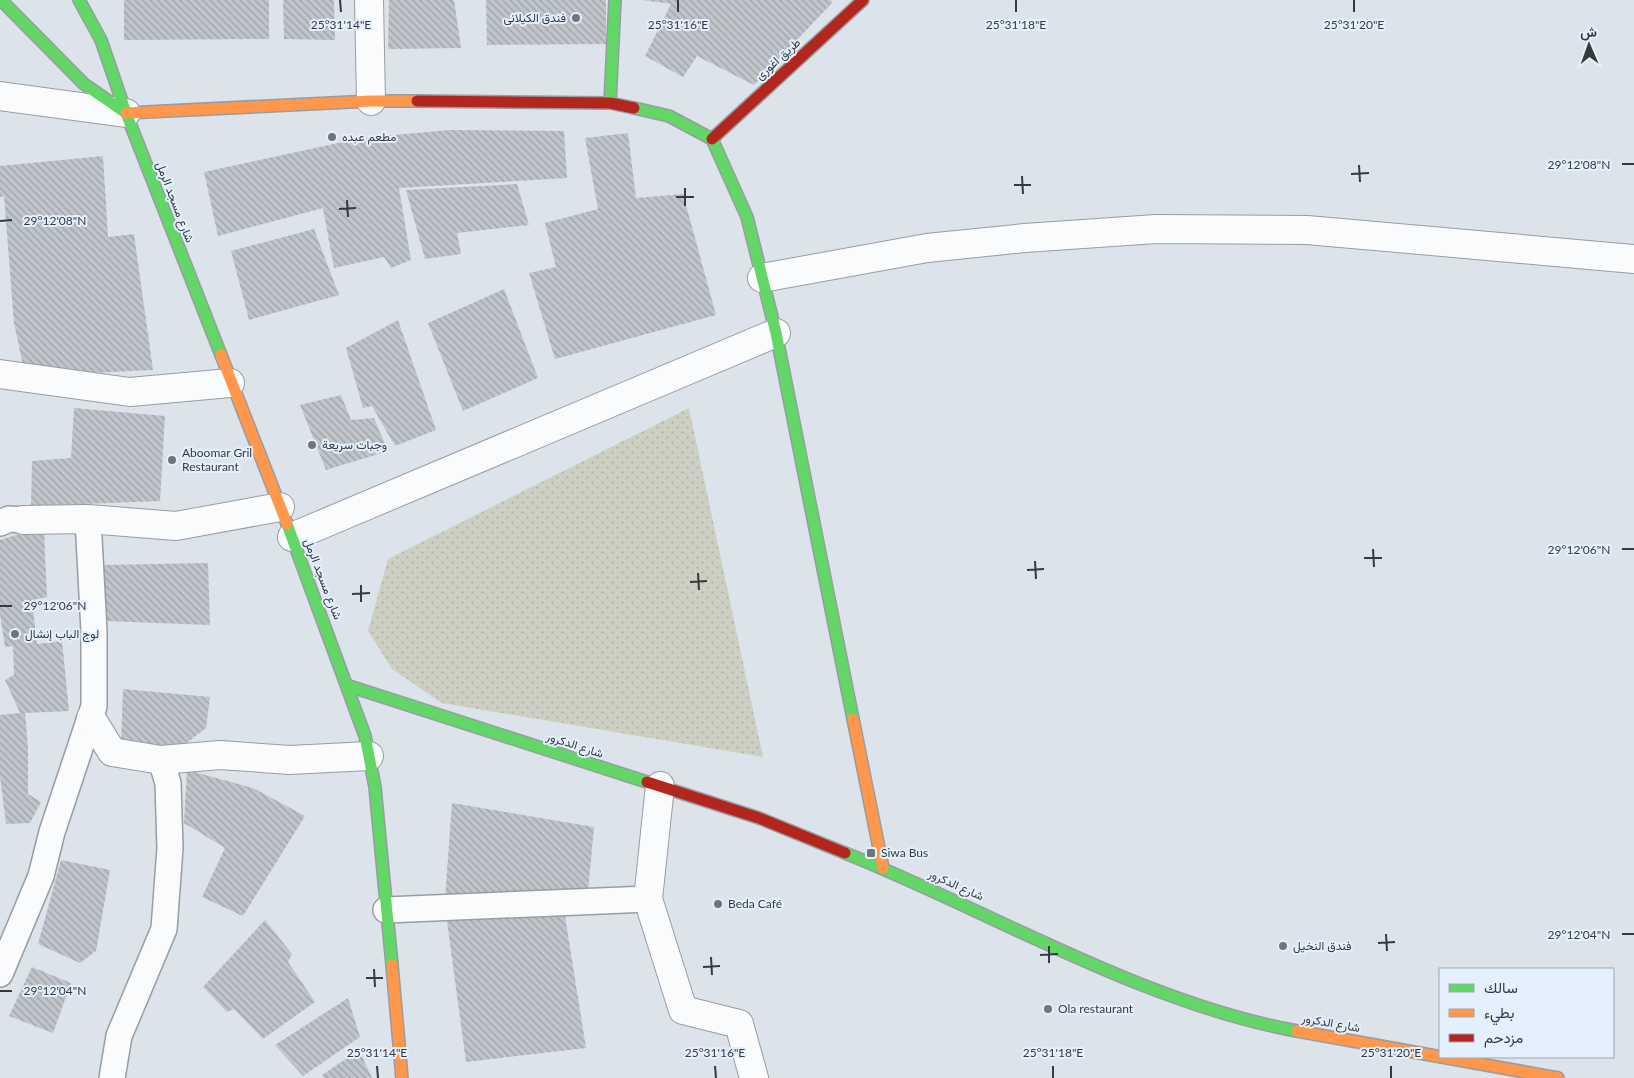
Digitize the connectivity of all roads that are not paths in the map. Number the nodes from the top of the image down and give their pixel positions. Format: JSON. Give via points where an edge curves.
{"nodes":[{"id":1,"x":1,"y":0,"type":"edge"},
{"id":2,"x":79,"y":0,"type":"edge"},
{"id":3,"x":369,"y":0,"type":"edge"},
{"id":4,"x":616,"y":0,"type":"edge"},
{"id":5,"x":863,"y":0,"type":"edge"},
{"id":6,"x":0,"y":96,"type":"edge"},
{"id":7,"x":371,"y":101,"type":"junction"},
{"id":8,"x":610,"y":103,"type":"junction"},
{"id":9,"x":126,"y":113,"type":"junction"},
{"id":10,"x":712,"y":139,"type":"junction"},
{"id":11,"x":1634,"y":259,"type":"edge"},
{"id":12,"x":762,"y":278,"type":"junction"},
{"id":13,"x":776,"y":333,"type":"junction"},
{"id":14,"x":0,"y":374,"type":"edge"},
{"id":15,"x":230,"y":383,"type":"junction"},
{"id":16,"x":280,"y":507,"type":"junction"},
{"id":17,"x":88,"y":520,"type":"junction"},
{"id":18,"x":12,"y":521,"type":"edge"},
{"id":19,"x":292,"y":537,"type":"junction"},
{"id":20,"x":348,"y":686,"type":"junction"},
{"id":21,"x":90,"y":718,"type":"junction"},
{"id":22,"x":369,"y":756,"type":"junction"},
{"id":23,"x":161,"y":760,"type":"junction"},
{"id":24,"x":660,"y":786,"type":"junction"},
{"id":25,"x":883,"y":868,"type":"junction"},
{"id":26,"x":648,"y":899,"type":"junction"},
{"id":27,"x":386,"y":910,"type":"junction"},
{"id":28,"x":0,"y":974,"type":"edge"},
{"id":29,"x":1439,"y":1056,"type":"edge"},
{"id":30,"x":1447,"y":1058,"type":"edge"},
{"id":31,"x":112,"y":1078,"type":"edge"},
{"id":32,"x":402,"y":1078,"type":"edge"},
{"id":33,"x":754,"y":1078,"type":"edge"},
{"id":34,"x":1558,"y":1078,"type":"edge"}],
"edges":[{"from":1,"to":9,"type":"street","via":[[84,84]]},
{"from":2,"to":9,"type":"street","name":"شارع مسجد الرمل","via":[[98,35]]},
{"from":3,"to":7,"type":"street"},
{"from":4,"to":8,"type":"street"},
{"from":5,"to":10,"type":"street","name":"طريق اغورى"},
{"from":6,"to":9,"type":"street"},
{"from":7,"to":8,"type":"street"},
{"from":7,"to":9,"type":"street"},
{"from":8,"to":10,"type":"street","via":[[669,116]]},
{"from":9,"to":15,"type":"street","name":"شارع مسجد الرمل"},
{"from":10,"to":12,"type":"street","via":[[747,217]]},
{"from":11,"to":12,"type":"street","via":[[1308,230],[1156,229],[927,248]]},
{"from":12,"to":13,"type":"street"},
{"from":13,"to":19,"type":"street"},
{"from":13,"to":25,"type":"street"},
{"from":14,"to":15,"type":"street","via":[[130,392]]},
{"from":15,"to":16,"type":"street","name":"شارع مسجد الرمل"},
{"from":16,"to":17,"type":"street","via":[[176,526]]},
{"from":16,"to":19,"type":"street","name":"شارع مسجد الرمل"},
{"from":17,"to":18,"type":"street"},
{"from":17,"to":21,"type":"lane","via":[[94,631],[94,706]]},
{"from":19,"to":20,"type":"street","name":"شارع مسجد الرمل"},
{"from":20,"to":22,"type":"street","name":"شارع مسجد الرمل"},
{"from":20,"to":24,"type":"street","name":"شارع الدكرور"},
{"from":21,"to":23,"type":"street","via":[[112,752]]},
{"from":21,"to":28,"type":"lane","via":[[41,876]]},
{"from":22,"to":23,"type":"street","via":[[290,760],[220,755]]},
{"from":22,"to":27,"type":"street","name":"شارع مسجد الرمل","via":[[375,787]]},
{"from":23,"to":31,"type":"lane","via":[[168,783],[170,848],[164,929],[119,1036]]},
{"from":24,"to":25,"type":"street","name":"شارع الدكرور","via":[[759,818]]},
{"from":24,"to":26,"type":"street"},
{"from":25,"to":29,"type":"street","name":"شارع الدكرور","via":[[1113,972],[1199,1005],[1287,1029]]},
{"from":26,"to":27,"type":"lane"},
{"from":26,"to":33,"type":"street","via":[[683,1010],[739,1024]]},
{"from":27,"to":32,"type":"street","name":"شارع مسجد الرمل"},
{"from":30,"to":34,"type":"street","name":"شارع الدكرور"}]}
